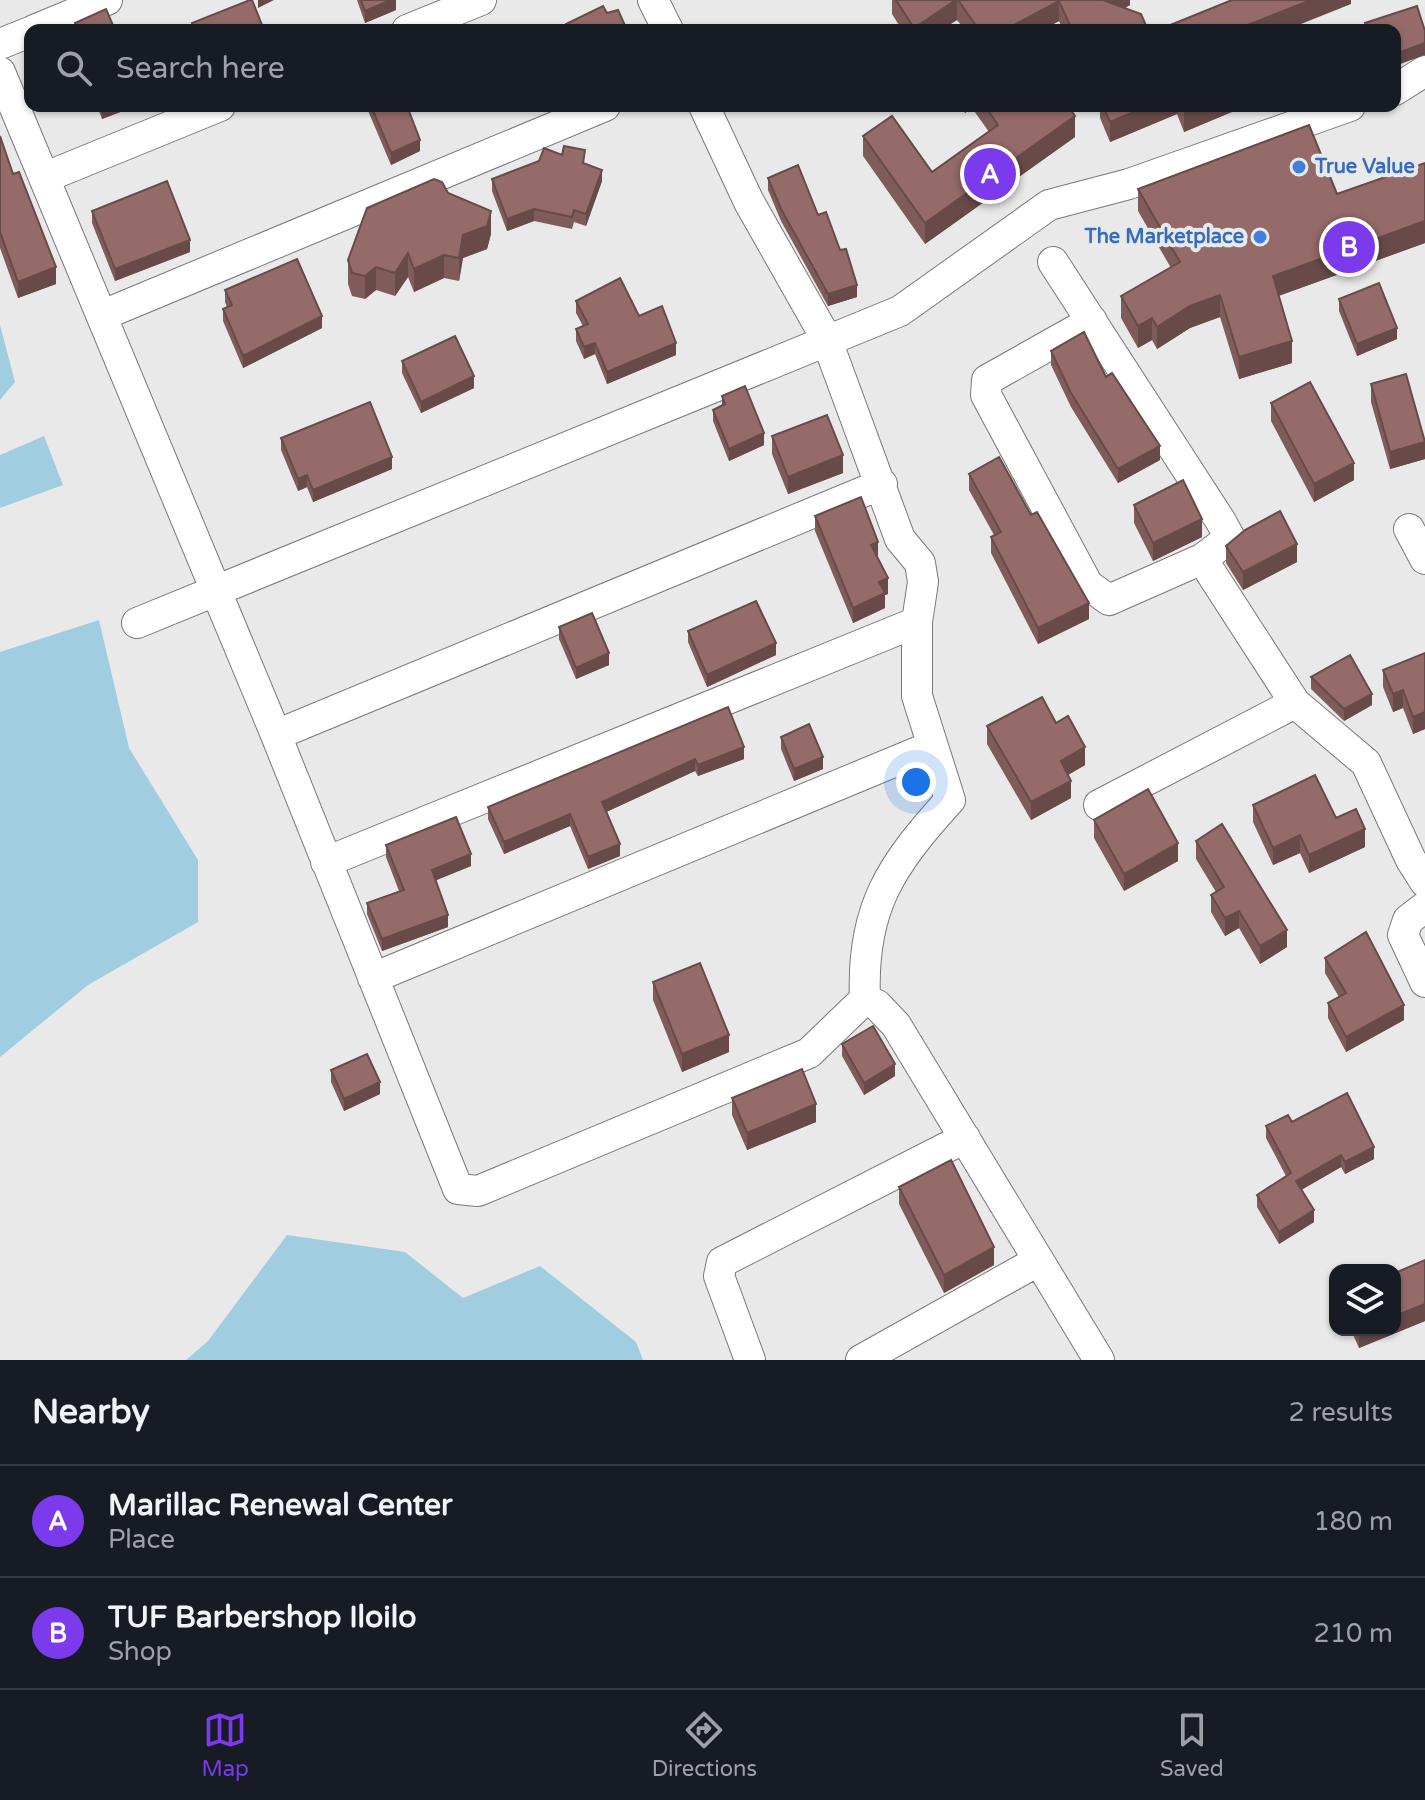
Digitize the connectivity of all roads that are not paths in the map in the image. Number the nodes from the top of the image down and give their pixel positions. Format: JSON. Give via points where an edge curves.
{"nodes":[{"id":1,"x":107,"y":0,"type":"edge"},
{"id":2,"x":481,"y":0,"type":"edge"},
{"id":3,"x":653,"y":0,"type":"edge"},
{"id":4,"x":49,"y":24,"type":"edge"},
{"id":5,"x":422,"y":24,"type":"edge"},
{"id":6,"x":665,"y":24,"type":"edge"},
{"id":7,"x":24,"y":34,"type":"edge"},
{"id":8,"x":0,"y":44,"type":"edge"},
{"id":9,"x":1425,"y":71,"type":"edge"},
{"id":10,"x":0,"y":72,"type":"edge"},
{"id":11,"x":1425,"y":84,"type":"edge"},
{"id":12,"x":1401,"y":86,"type":"edge"},
{"id":13,"x":1401,"y":89,"type":"edge"},
{"id":14,"x":205,"y":112,"type":"edge"},
{"id":15,"x":591,"y":112,"type":"edge"},
{"id":16,"x":707,"y":112,"type":"edge"},
{"id":17,"x":1333,"y":112,"type":"edge"},
{"id":18,"x":46,"y":177,"type":"junction"},
{"id":19,"x":1053,"y":262,"type":"dead end"},
{"id":20,"x":103,"y":315,"type":"junction"},
{"id":21,"x":1092,"y":321,"type":"junction"},
{"id":22,"x":826,"y":338,"type":"junction"},
{"id":23,"x":882,"y":484,"type":"junction"},
{"id":24,"x":1409,"y":529,"type":"dead end"},
{"id":25,"x":1202,"y":559,"type":"junction"},
{"id":26,"x":1425,"y":559,"type":"edge"},
{"id":27,"x":215,"y":591,"type":"junction"},
{"id":28,"x":917,"y":622,"type":"junction"},
{"id":29,"x":137,"y":623,"type":"dead end"},
{"id":30,"x":1295,"y":703,"type":"junction"},
{"id":31,"x":276,"y":735,"type":"junction"},
{"id":32,"x":932,"y":746,"type":"junction"},
{"id":33,"x":1099,"y":805,"type":"dead end"},
{"id":34,"x":326,"y":862,"type":"junction"},
{"id":35,"x":1425,"y":882,"type":"edge"},
{"id":36,"x":1425,"y":907,"type":"edge"},
{"id":37,"x":373,"y":978,"type":"junction"},
{"id":38,"x":1425,"y":982,"type":"edge"},
{"id":39,"x":865,"y":999,"type":"junction"},
{"id":40,"x":965,"y":1138,"type":"junction"},
{"id":41,"x":1038,"y":1261,"type":"junction"},
{"id":42,"x":750,"y":1360,"type":"edge"},
{"id":43,"x":861,"y":1360,"type":"edge"},
{"id":44,"x":1099,"y":1360,"type":"edge"}],
"edges":[{"from":1,"to":4,"type":"street"},
{"from":2,"to":5,"type":"street"},
{"from":3,"to":6,"type":"street"},
{"from":7,"to":8,"type":"street"},
{"from":9,"to":12,"type":"street"},
{"from":10,"to":18,"type":"street"},
{"from":11,"to":13,"type":"street"},
{"from":14,"to":18,"type":"street"},
{"from":15,"to":20,"type":"street"},
{"from":16,"to":22,"type":"street","via":[[749,202]]},
{"from":17,"to":22,"type":"street","via":[[1129,184],[1049,205],[900,311]]},
{"from":18,"to":20,"type":"street"},
{"from":19,"to":21,"type":"street"},
{"from":20,"to":27,"type":"street"},
{"from":21,"to":25,"type":"street","via":[[1230,538]]},
{"from":21,"to":25,"type":"street","via":[[987,380],[986,395],[1095,593],[1109,600]]},
{"from":22,"to":23,"type":"street"},
{"from":22,"to":27,"type":"street"},
{"from":23,"to":28,"type":"street","via":[[900,539],[920,563]]},
{"from":23,"to":31,"type":"street"},
{"from":24,"to":26,"type":"street"},
{"from":25,"to":30,"type":"street"},
{"from":27,"to":29,"type":"street"},
{"from":27,"to":31,"type":"street"},
{"from":28,"to":32,"type":"street","via":[[917,696]]},
{"from":28,"to":34,"type":"street"},
{"from":30,"to":33,"type":"street"},
{"from":30,"to":35,"type":"street","via":[[1366,763]]},
{"from":31,"to":34,"type":"street"},
{"from":32,"to":37,"type":"street"},
{"from":32,"to":39,"type":"street","via":[[950,800],[893,870],[867,933]]},
{"from":34,"to":37,"type":"street"},
{"from":36,"to":38,"type":"street","via":[[1408,920],[1403,935]]},
{"from":37,"to":39,"type":"street","via":[[458,1189],[467,1192],[809,1053]]},
{"from":39,"to":40,"type":"street","via":[[896,1025]]},
{"from":40,"to":41,"type":"street"},
{"from":40,"to":42,"type":"street","via":[[722,1262],[719,1276]]},
{"from":41,"to":43,"type":"street"},
{"from":41,"to":44,"type":"street"}]}
